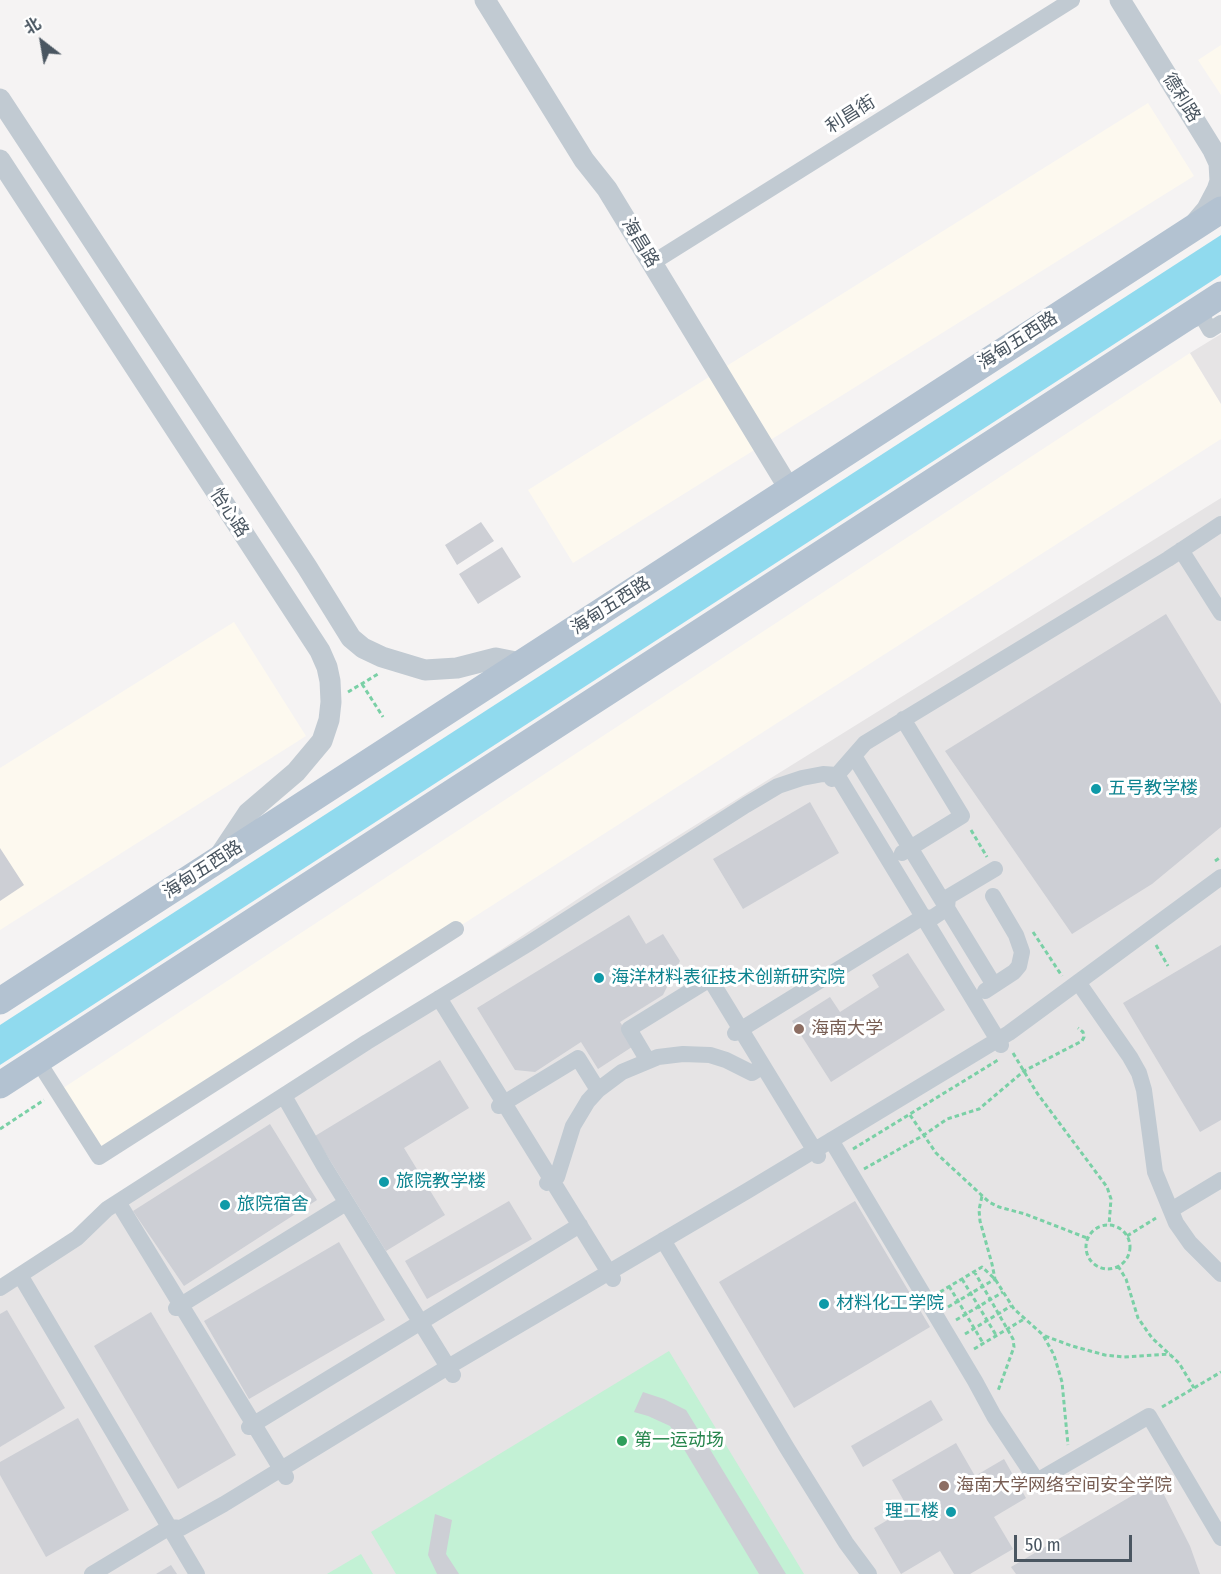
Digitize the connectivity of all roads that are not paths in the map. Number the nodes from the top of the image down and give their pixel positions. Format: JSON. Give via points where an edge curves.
{"nodes":[{"id":1,"x":485,"y":0,"type":"edge"},
{"id":2,"x":495,"y":0,"type":"edge"},
{"id":3,"x":1072,"y":0,"type":"edge"},
{"id":4,"x":1120,"y":0,"type":"edge"},
{"id":5,"x":1129,"y":0,"type":"edge"},
{"id":6,"x":0,"y":99,"type":"edge"},
{"id":7,"x":1221,"y":146,"type":"edge"},
{"id":8,"x":0,"y":160,"type":"edge"},
{"id":9,"x":1221,"y":210,"type":"edge"},
{"id":10,"x":1190,"y":230,"type":"junction"},
{"id":11,"x":657,"y":260,"type":"junction"},
{"id":12,"x":1221,"y":295,"type":"edge"},
{"id":13,"x":1221,"y":323,"type":"edge"},
{"id":14,"x":1163,"y":333,"type":"junction"},
{"id":15,"x":796,"y":486,"type":"junction"},
{"id":16,"x":1221,"y":524,"type":"edge"},
{"id":17,"x":1221,"y":531,"type":"edge"},
{"id":18,"x":1183,"y":552,"type":"junction"},
{"id":19,"x":1221,"y":613,"type":"edge"},
{"id":20,"x":521,"y":663,"type":"junction"},
{"id":21,"x":905,"y":722,"type":"junction"},
{"id":22,"x":855,"y":759,"type":"junction"},
{"id":23,"x":836,"y":780,"type":"junction"},
{"id":24,"x":910,"y":848,"type":"junction"},
{"id":25,"x":215,"y":862,"type":"junction"},
{"id":26,"x":886,"y":862,"type":"junction"},
{"id":27,"x":994,"y":869,"type":"dead end"},
{"id":28,"x":1221,"y":877,"type":"edge"},
{"id":29,"x":1221,"y":885,"type":"edge"},
{"id":30,"x":993,"y":896,"type":"dead end"},
{"id":31,"x":947,"y":908,"type":"junction"},
{"id":32,"x":918,"y":916,"type":"junction"},
{"id":33,"x":456,"y":929,"type":"dead end"},
{"id":34,"x":994,"y":985,"type":"junction"},
{"id":35,"x":1080,"y":985,"type":"junction"},
{"id":36,"x":970,"y":1000,"type":"junction"},
{"id":37,"x":0,"y":1001,"type":"edge"},
{"id":38,"x":438,"y":1002,"type":"junction"},
{"id":39,"x":736,"y":1028,"type":"junction"},
{"id":40,"x":999,"y":1046,"type":"junction"},
{"id":41,"x":648,"y":1060,"type":"junction"},
{"id":42,"x":38,"y":1061,"type":"junction"},
{"id":43,"x":761,"y":1068,"type":"junction"},
{"id":44,"x":0,"y":1085,"type":"edge"},
{"id":45,"x":598,"y":1090,"type":"junction"},
{"id":46,"x":283,"y":1100,"type":"junction"},
{"id":47,"x":501,"y":1105,"type":"junction"},
{"id":48,"x":833,"y":1143,"type":"junction"},
{"id":49,"x":814,"y":1154,"type":"junction"},
{"id":50,"x":1221,"y":1180,"type":"edge"},
{"id":51,"x":549,"y":1182,"type":"junction"},
{"id":52,"x":117,"y":1206,"type":"junction"},
{"id":53,"x":346,"y":1206,"type":"junction"},
{"id":54,"x":1171,"y":1210,"type":"junction"},
{"id":55,"x":575,"y":1224,"type":"junction"},
{"id":56,"x":662,"y":1245,"type":"junction"},
{"id":57,"x":1221,"y":1274,"type":"edge"},
{"id":58,"x":608,"y":1277,"type":"junction"},
{"id":59,"x":19,"y":1279,"type":"junction"},
{"id":60,"x":0,"y":1288,"type":"edge"},
{"id":61,"x":0,"y":1293,"type":"edge"},
{"id":62,"x":180,"y":1309,"type":"junction"},
{"id":63,"x":417,"y":1321,"type":"junction"},
{"id":64,"x":448,"y":1373,"type":"junction"},
{"id":65,"x":249,"y":1422,"type":"junction"},
{"id":66,"x":281,"y":1475,"type":"junction"},
{"id":67,"x":170,"y":1533,"type":"junction"},
{"id":68,"x":1221,"y":1538,"type":"edge"},
{"id":69,"x":92,"y":1574,"type":"edge"},
{"id":70,"x":110,"y":1574,"type":"edge"},
{"id":71,"x":190,"y":1574,"type":"edge"},
{"id":72,"x":197,"y":1574,"type":"edge"},
{"id":73,"x":861,"y":1574,"type":"edge"},
{"id":74,"x":869,"y":1574,"type":"edge"}],
"edges":[{"from":1,"to":11,"type":"street","name":"海昌路","via":[[584,160]]},
{"from":2,"to":11,"type":"street","name":"海昌路","via":[[591,157],[617,184]]},
{"from":3,"to":11,"type":"street","name":"利昌街"},
{"from":4,"to":10,"type":"street","name":"德利路","via":[[1219,163],[1217,190]]},
{"from":5,"to":7,"type":"street","name":"德利路"},
{"from":6,"to":20,"type":"street","name":"怡心路","via":[[356,643],[382,657],[425,670],[457,668],[496,658]]},
{"from":8,"to":25,"type":"street","name":"怡心路","via":[[327,667],[331,702],[322,741],[296,772],[248,813]]},
{"from":9,"to":10,"type":"main road","name":"海甸五西路"},
{"from":10,"to":15,"type":"main road","name":"海甸五西路"},
{"from":11,"to":15,"type":"street","name":"海昌路"},
{"from":12,"to":14,"type":"main road"},
{"from":13,"to":14,"type":"street","via":[[1210,330],[1202,316]]},
{"from":14,"to":42,"type":"main road"},
{"from":15,"to":20,"type":"main road","name":"海甸五西路"},
{"from":16,"to":18,"type":"street"},
{"from":17,"to":18,"type":"street"},
{"from":18,"to":19,"type":"street"},
{"from":18,"to":21,"type":"street"},
{"from":20,"to":25,"type":"main road","name":"海甸五西路"},
{"from":21,"to":22,"type":"street"},
{"from":21,"to":24,"type":"street","via":[[962,816]]},
{"from":22,"to":23,"type":"street"},
{"from":22,"to":24,"type":"street"},
{"from":23,"to":26,"type":"street"},
{"from":23,"to":38,"type":"street","via":[[794,787],[752,808],[536,946]]},
{"from":24,"to":26,"type":"street"},
{"from":24,"to":31,"type":"street"},
{"from":25,"to":37,"type":"main road","name":"海甸五西路"},
{"from":26,"to":32,"type":"street"},
{"from":27,"to":31,"type":"street","via":[[948,897]]},
{"from":28,"to":35,"type":"street"},
{"from":29,"to":35,"type":"street"},
{"from":30,"to":34,"type":"street","via":[[1022,952],[1014,972]]},
{"from":31,"to":32,"type":"street","via":[[932,918]]},
{"from":31,"to":34,"type":"street"},
{"from":32,"to":36,"type":"street"},
{"from":32,"to":39,"type":"street"},
{"from":33,"to":42,"type":"street","via":[[99,1157]]},
{"from":34,"to":36,"type":"street"},
{"from":35,"to":40,"type":"street"},
{"from":35,"to":54,"type":"street","via":[[1139,1073],[1155,1172]]},
{"from":36,"to":40,"type":"street"},
{"from":38,"to":46,"type":"street"},
{"from":38,"to":47,"type":"street"},
{"from":39,"to":41,"type":"street","via":[[704,982],[629,1029]]},
{"from":39,"to":43,"type":"street"},
{"from":40,"to":48,"type":"street"},
{"from":41,"to":43,"type":"street","via":[[670,1055],[710,1055],[752,1073]]},
{"from":41,"to":45,"type":"street","via":[[622,1072]]},
{"from":42,"to":44,"type":"main road"},
{"from":43,"to":49,"type":"street"},
{"from":45,"to":47,"type":"street","via":[[578,1058]]},
{"from":45,"to":51,"type":"street","via":[[573,1125],[557,1177]]},
{"from":46,"to":52,"type":"street"},
{"from":46,"to":53,"type":"street"},
{"from":47,"to":51,"type":"street"},
{"from":48,"to":49,"type":"street"},
{"from":48,"to":68,"type":"street","via":[[994,1416],[1037,1481],[1149,1416]]},
{"from":49,"to":56,"type":"street"},
{"from":50,"to":54,"type":"street"},
{"from":51,"to":55,"type":"street"},
{"from":52,"to":59,"type":"street","via":[[78,1243]]},
{"from":52,"to":62,"type":"street"},
{"from":53,"to":62,"type":"street"},
{"from":53,"to":63,"type":"street"},
{"from":54,"to":57,"type":"street","via":[[1190,1244]]},
{"from":55,"to":58,"type":"street"},
{"from":55,"to":63,"type":"street"},
{"from":56,"to":58,"type":"street"},
{"from":56,"to":73,"type":"street","via":[[805,1489]]},
{"from":56,"to":74,"type":"street"},
{"from":58,"to":64,"type":"street"},
{"from":59,"to":60,"type":"street"},
{"from":59,"to":61,"type":"street"},
{"from":59,"to":67,"type":"street"},
{"from":62,"to":65,"type":"street"},
{"from":63,"to":64,"type":"street"},
{"from":63,"to":65,"type":"street"},
{"from":64,"to":66,"type":"street"},
{"from":65,"to":66,"type":"street"},
{"from":66,"to":67,"type":"street","via":[[185,1537]]},
{"from":67,"to":69,"type":"street"},
{"from":67,"to":70,"type":"street"},
{"from":67,"to":71,"type":"street"},
{"from":67,"to":72,"type":"street"}]}
